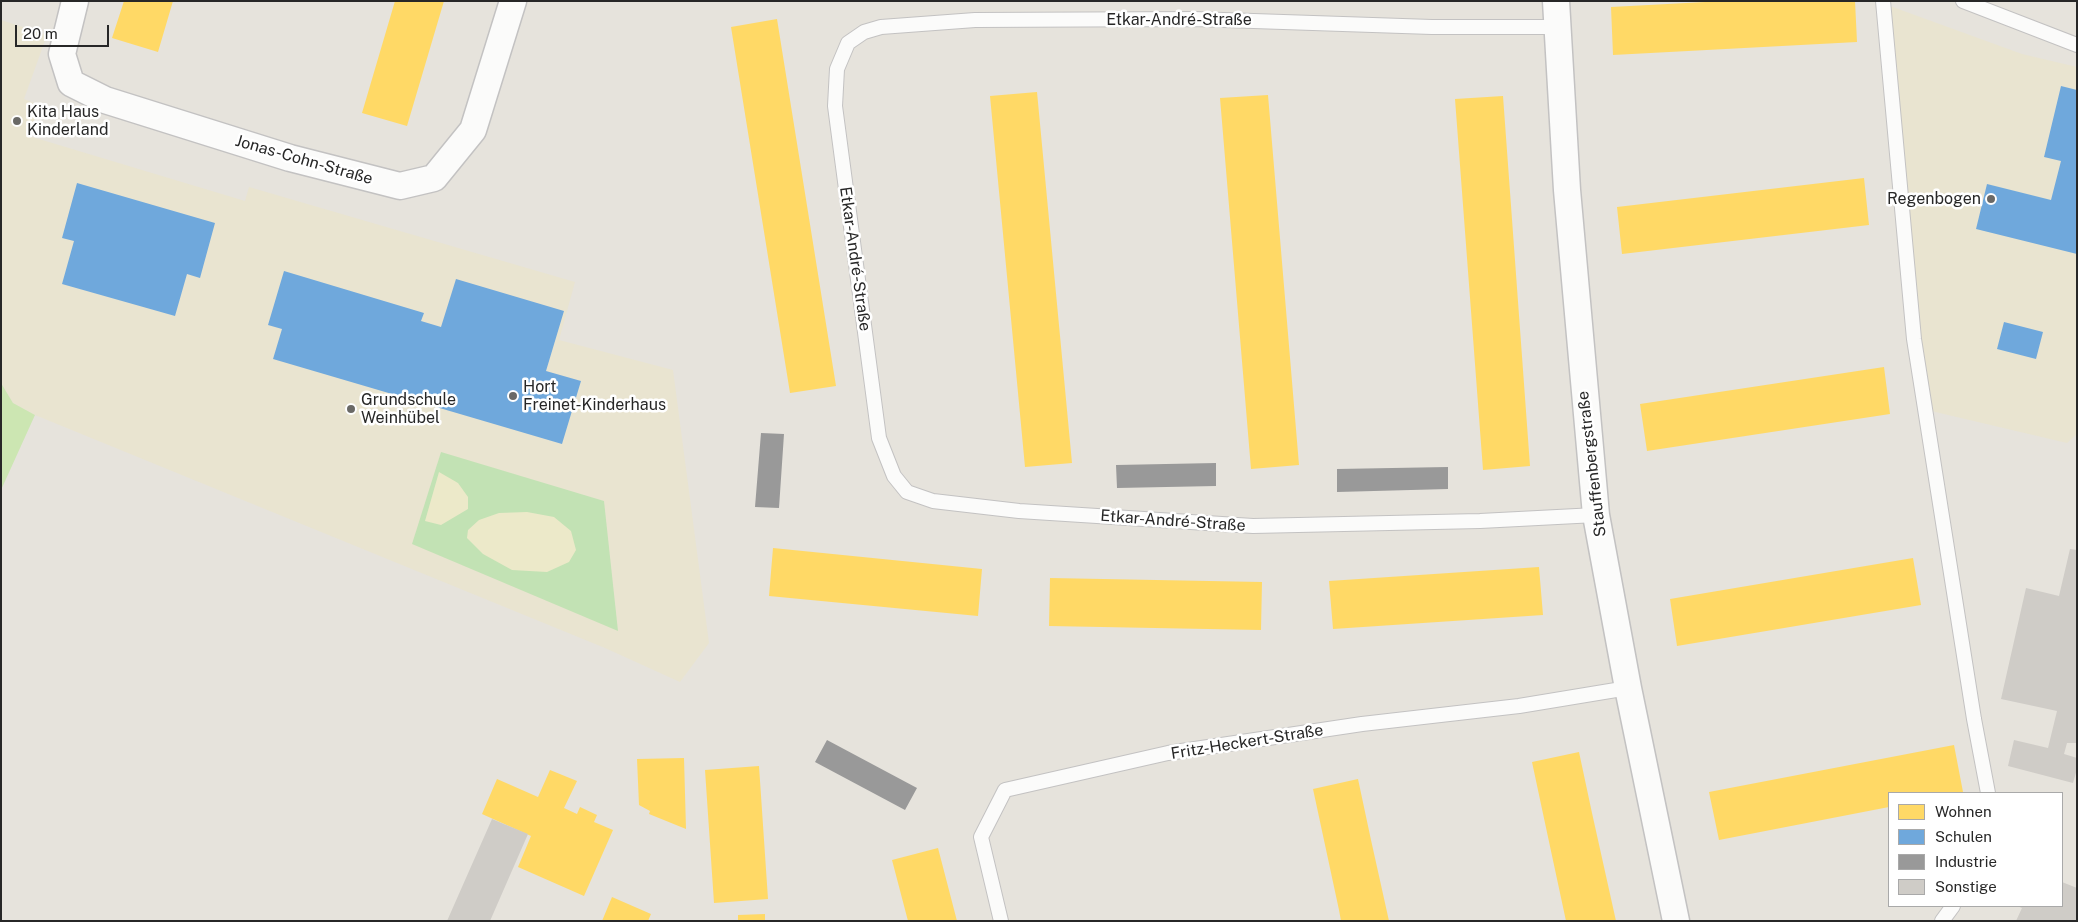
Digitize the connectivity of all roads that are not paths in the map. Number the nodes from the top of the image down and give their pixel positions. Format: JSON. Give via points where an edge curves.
{"nodes":[{"id":1,"x":75,"y":1,"type":"edge"},
{"id":2,"x":513,"y":1,"type":"edge"},
{"id":3,"x":1883,"y":1,"type":"edge"},
{"id":4,"x":1963,"y":1,"type":"edge"},
{"id":5,"x":1557,"y":14,"type":"edge"},
{"id":6,"x":2077,"y":45,"type":"edge"},
{"id":7,"x":1596,"y":515,"type":"junction"},
{"id":8,"x":1628,"y":688,"type":"junction"},
{"id":9,"x":1988,"y":792,"type":"edge"},
{"id":10,"x":1953,"y":907,"type":"edge"},
{"id":11,"x":1001,"y":921,"type":"edge"},
{"id":12,"x":1676,"y":921,"type":"edge"},
{"id":13,"x":1942,"y":921,"type":"edge"}],
"edges":[{"from":1,"to":2,"type":"street","name":"Jonas-Cohn-Straße","via":[[62,54],[70,83],[105,100],[290,158],[400,186],[434,178],[473,130]]},
{"from":3,"to":9,"type":"lane","via":[[1914,339]]},
{"from":4,"to":6,"type":"lane"},
{"from":5,"to":7,"type":"street","name":"Stauffenbergstraße","via":[[1568,200]]},
{"from":5,"to":7,"type":"lane","name":"Etkar-André-Straße","via":[[1432,27],[1194,19],[975,20],[881,27],[864,32],[848,43],[837,69],[834,106],[879,438],[894,476],[908,492],[933,502],[1019,511],[1253,526]]},
{"from":7,"to":8,"type":"street","name":"Stauffenbergstraße"},
{"from":8,"to":11,"type":"lane","name":"Fritz-Heckert-Straße","via":[[1519,706],[1362,724],[1168,753],[1005,790],[981,837]]},
{"from":8,"to":12,"type":"street","name":"Stauffenbergstraße"},
{"from":10,"to":13,"type":"lane"}]}
